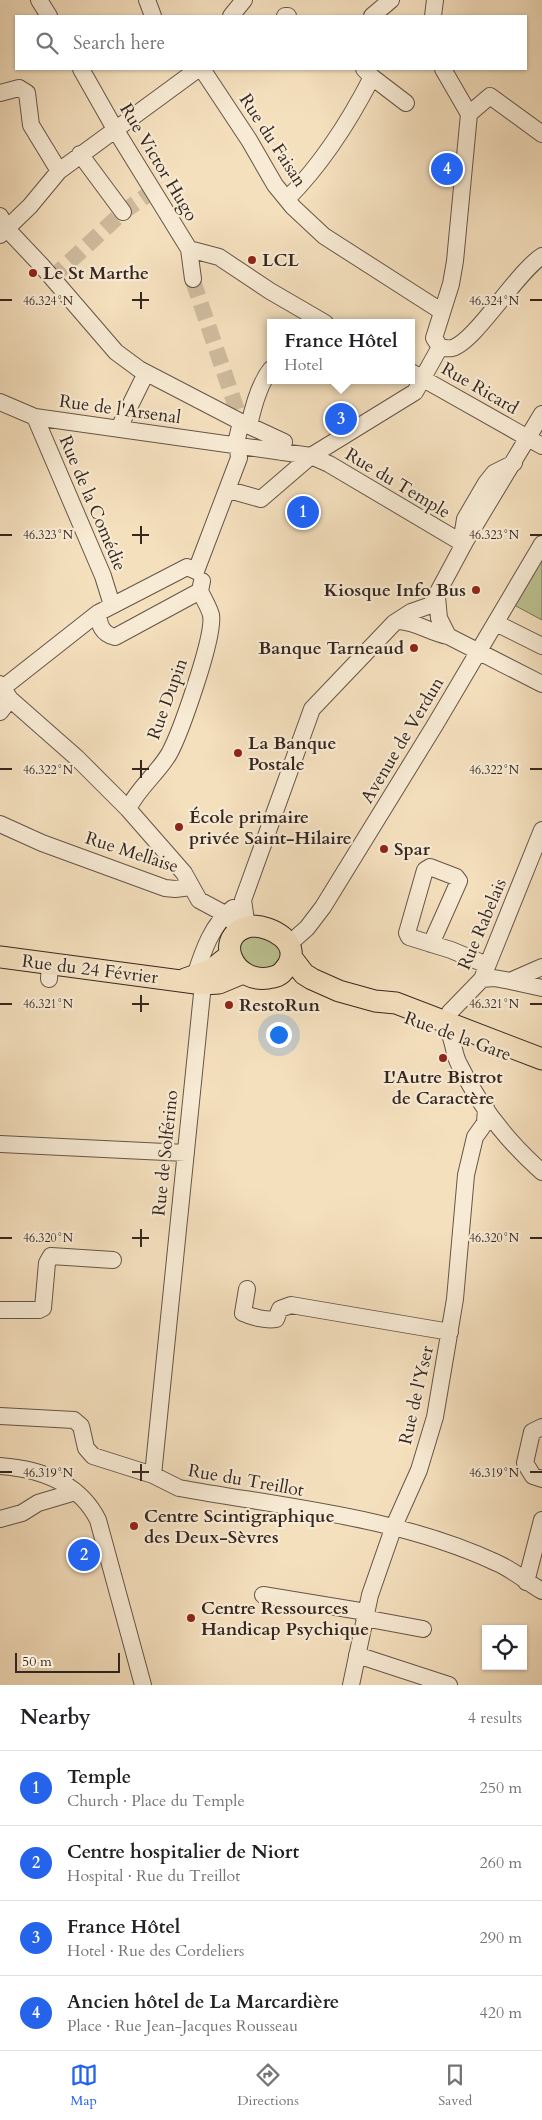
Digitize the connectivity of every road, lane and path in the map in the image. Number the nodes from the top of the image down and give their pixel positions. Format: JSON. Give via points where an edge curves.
{"nodes":[{"id":1,"x":39,"y":0,"type":"edge"},
{"id":2,"x":147,"y":0,"type":"edge"},
{"id":3,"x":244,"y":0,"type":"edge"},
{"id":4,"x":391,"y":0,"type":"edge"},
{"id":5,"x":435,"y":0,"type":"edge"},
{"id":6,"x":48,"y":15,"type":"edge"},
{"id":7,"x":154,"y":15,"type":"edge"},
{"id":8,"x":232,"y":15,"type":"edge"},
{"id":9,"x":373,"y":15,"type":"edge"},
{"id":10,"x":433,"y":15,"type":"edge"},
{"id":11,"x":82,"y":70,"type":"edge"},
{"id":12,"x":194,"y":70,"type":"edge"},
{"id":13,"x":445,"y":70,"type":"edge"},
{"id":14,"x":368,"y":73,"type":"edge"},
{"id":15,"x":0,"y":93,"type":"edge"},
{"id":16,"x":406,"y":102,"type":"dead end"},
{"id":17,"x":469,"y":114,"type":"junction"},
{"id":18,"x":115,"y":129,"type":"junction"},
{"id":19,"x":542,"y":134,"type":"edge"},
{"id":20,"x":80,"y":154,"type":"junction"},
{"id":21,"x":59,"y":171,"type":"junction"},
{"id":22,"x":287,"y":199,"type":"junction"},
{"id":23,"x":123,"y":212,"type":"dead end"},
{"id":24,"x":2,"y":226,"type":"edge"},
{"id":25,"x":189,"y":249,"type":"junction"},
{"id":26,"x":542,"y":256,"type":"edge"},
{"id":27,"x":193,"y":279,"type":"tunnel mouth"},
{"id":28,"x":442,"y":311,"type":"junction"},
{"id":29,"x":318,"y":319,"type":"edge"},
{"id":30,"x":440,"y":347,"type":"junction"},
{"id":31,"x":146,"y":373,"type":"junction"},
{"id":32,"x":267,"y":375,"type":"edge"},
{"id":33,"x":417,"y":375,"type":"edge"},
{"id":34,"x":0,"y":402,"type":"edge"},
{"id":35,"x":542,"y":414,"type":"edge"},
{"id":36,"x":35,"y":417,"type":"junction"},
{"id":37,"x":245,"y":424,"type":"junction"},
{"id":38,"x":119,"y":428,"type":"junction"},
{"id":39,"x":535,"y":442,"type":"edge"},
{"id":40,"x":238,"y":445,"type":"junction"},
{"id":41,"x":281,"y":452,"type":"junction"},
{"id":42,"x":311,"y":456,"type":"junction"},
{"id":43,"x":228,"y":490,"type":"junction"},
{"id":44,"x":467,"y":521,"type":"dead end"},
{"id":45,"x":446,"y":535,"type":"junction"},
{"id":46,"x":465,"y":542,"type":"junction"},
{"id":47,"x":542,"y":544,"type":"edge"},
{"id":48,"x":196,"y":571,"type":"junction"},
{"id":49,"x":200,"y":591,"type":"junction"},
{"id":50,"x":437,"y":597,"type":"junction"},
{"id":51,"x":105,"y":609,"type":"junction"},
{"id":52,"x":399,"y":621,"type":"junction"},
{"id":53,"x":496,"y":623,"type":"junction"},
{"id":54,"x":448,"y":636,"type":"junction"},
{"id":55,"x":542,"y":646,"type":"edge"},
{"id":56,"x":478,"y":652,"type":"junction"},
{"id":57,"x":542,"y":675,"type":"edge"},
{"id":58,"x":542,"y":684,"type":"edge"},
{"id":59,"x":3,"y":696,"type":"edge"},
{"id":60,"x":128,"y":810,"type":"junction"},
{"id":61,"x":0,"y":824,"type":"edge"},
{"id":62,"x":542,"y":830,"type":"edge"},
{"id":63,"x":538,"y":855,"type":"edge"},
{"id":64,"x":190,"y":887,"type":"junction"},
{"id":65,"x":242,"y":900,"type":"junction"},
{"id":66,"x":226,"y":914,"type":"junction"},
{"id":67,"x":244,"y":928,"type":"junction"},
{"id":68,"x":431,"y":944,"type":"dead end"},
{"id":69,"x":290,"y":951,"type":"junction"},
{"id":70,"x":230,"y":955,"type":"junction"},
{"id":71,"x":0,"y":957,"type":"edge"},
{"id":72,"x":542,"y":967,"type":"edge"},
{"id":73,"x":484,"y":972,"type":"junction"},
{"id":74,"x":243,"y":973,"type":"junction"},
{"id":75,"x":270,"y":978,"type":"junction"},
{"id":76,"x":193,"y":980,"type":"junction"},
{"id":77,"x":510,"y":981,"type":"junction"},
{"id":78,"x":542,"y":988,"type":"edge"},
{"id":79,"x":339,"y":991,"type":"junction"},
{"id":80,"x":450,"y":1030,"type":"junction"},
{"id":81,"x":542,"y":1058,"type":"edge"},
{"id":82,"x":542,"y":1067,"type":"edge"},
{"id":83,"x":486,"y":1108,"type":"junction"},
{"id":84,"x":0,"y":1144,"type":"edge"},
{"id":85,"x":186,"y":1153,"type":"junction"},
{"id":86,"x":542,"y":1172,"type":"edge"},
{"id":87,"x":113,"y":1260,"type":"dead end"},
{"id":88,"x":247,"y":1289,"type":"dead end"},
{"id":89,"x":0,"y":1310,"type":"edge"},
{"id":90,"x":450,"y":1332,"type":"junction"},
{"id":91,"x":0,"y":1416,"type":"edge"},
{"id":92,"x":542,"y":1428,"type":"edge"},
{"id":93,"x":0,"y":1466,"type":"edge"},
{"id":94,"x":153,"y":1476,"type":"junction"},
{"id":95,"x":542,"y":1479,"type":"edge"},
{"id":96,"x":75,"y":1492,"type":"junction"},
{"id":97,"x":0,"y":1519,"type":"edge"},
{"id":98,"x":542,"y":1520,"type":"edge"},
{"id":99,"x":394,"y":1526,"type":"junction"},
{"id":100,"x":526,"y":1582,"type":"junction"},
{"id":101,"x":542,"y":1591,"type":"edge"},
{"id":102,"x":263,"y":1594,"type":"dead end"},
{"id":103,"x":365,"y":1615,"type":"junction"},
{"id":104,"x":423,"y":1628,"type":"dead end"},
{"id":105,"x":357,"y":1655,"type":"junction"},
{"id":106,"x":143,"y":1685,"type":"edge"},
{"id":107,"x":350,"y":1685,"type":"edge"},
{"id":108,"x":449,"y":1685,"type":"edge"}],
"edges":[{"from":1,"to":6,"type":"street"},
{"from":2,"to":7,"type":"street"},
{"from":3,"to":8,"type":"street"},
{"from":4,"to":9,"type":"street"},
{"from":5,"to":10,"type":"street"},
{"from":11,"to":18,"type":"street","name":"Rue Victor Hugo"},
{"from":12,"to":18,"type":"street"},
{"from":12,"to":22,"type":"street","name":"Rue du Faisan","via":[[250,140],[275,185]]},
{"from":13,"to":17,"type":"street"},
{"from":14,"to":16,"type":"street"},
{"from":14,"to":22,"type":"street","via":[[353,114],[300,187]]},
{"from":15,"to":21,"type":"street","via":[[19,88],[26,93],[31,125]]},
{"from":17,"to":19,"type":"street","via":[[490,96]]},
{"from":17,"to":28,"type":"street","via":[[455,261]]},
{"from":18,"to":20,"type":"street"},
{"from":18,"to":25,"type":"street","name":"Rue Victor Hugo"},
{"from":20,"to":21,"type":"street"},
{"from":20,"to":23,"type":"street"},
{"from":21,"to":24,"type":"street","via":[[30,206]]},
{"from":22,"to":28,"type":"street","name":"Rue du Faisan","via":[[324,236]]},
{"from":24,"to":31,"type":"street","via":[[41,265],[103,339],[128,362]]},
{"from":25,"to":27,"type":"street","name":"Rue Victor Hugo"},
{"from":25,"to":29,"type":"street","name":"Rue Victor Hugo","via":[[219,257]]},
{"from":26,"to":30,"type":"street","via":[[457,346]]},
{"from":28,"to":30,"type":"street","via":[[434,338]]},
{"from":30,"to":33,"type":"street"},
{"from":31,"to":37,"type":"street"},
{"from":31,"to":38,"type":"street"},
{"from":32,"to":37,"type":"street"},
{"from":33,"to":39,"type":"street","name":"Rue Ricard"},
{"from":33,"to":42,"type":"street","via":[[415,392]]},
{"from":34,"to":36,"type":"street","name":"Rue de l'Arsenal"},
{"from":35,"to":39,"type":"street"},
{"from":36,"to":38,"type":"street","name":"Rue de l'Arsenal"},
{"from":36,"to":51,"type":"street","name":"Rue de la Comédie","via":[[103,576]]},
{"from":37,"to":40,"type":"street"},
{"from":37,"to":41,"type":"street","via":[[284,442]]},
{"from":38,"to":40,"type":"street","name":"Rue de l'Arsenal"},
{"from":39,"to":46,"type":"street","via":[[514,463],[494,473],[486,483],[464,519]]},
{"from":40,"to":41,"type":"street","name":"Rue de l'Arsenal"},
{"from":40,"to":43,"type":"street","via":[[239,458]]},
{"from":41,"to":42,"type":"street","name":"Rue du Temple"},
{"from":42,"to":43,"type":"street","via":[[261,499]]},
{"from":42,"to":45,"type":"street","name":"Rue du Temple"},
{"from":43,"to":48,"type":"street"},
{"from":44,"to":45,"type":"street","via":[[489,478],[483,477]]},
{"from":45,"to":46,"type":"street","name":"Rue du Temple"},
{"from":46,"to":50,"type":"street"},
{"from":47,"to":53,"type":"street","name":"Avenue de Verdun"},
{"from":48,"to":49,"type":"street","name":"Rue Dupin","via":[[202,581]]},
{"from":48,"to":51,"type":"street","via":[[187,567]]},
{"from":49,"to":51,"type":"street","name":"Rue de la Comédie","via":[[114,637],[101,629]]},
{"from":49,"to":60,"type":"street","name":"Rue Dupin","via":[[211,615],[211,625],[198,673],[169,754],[135,795]]},
{"from":50,"to":52,"type":"street","via":[[426,608],[411,612]]},
{"from":50,"to":54,"type":"street","via":[[439,618]]},
{"from":51,"to":59,"type":"street"},
{"from":52,"to":54,"type":"street","via":[[409,621]]},
{"from":52,"to":65,"type":"street","via":[[312,709]]},
{"from":53,"to":55,"type":"street"},
{"from":53,"to":56,"type":"street","name":"Avenue de Verdun"},
{"from":54,"to":56,"type":"street"},
{"from":56,"to":57,"type":"street","via":[[510,659]]},
{"from":56,"to":58,"type":"street"},
{"from":56,"to":69,"type":"street","name":"Avenue de Verdun","via":[[323,907]]},
{"from":59,"to":60,"type":"street","via":[[77,758]]},
{"from":60,"to":64,"type":"street","via":[[184,873]]},
{"from":61,"to":64,"type":"street","name":"Rue Mellaise","via":[[164,888]]},
{"from":62,"to":63,"type":"street","name":"Rue Rabelais"},
{"from":63,"to":73,"type":"street","name":"Rue Rabelais"},
{"from":64,"to":66,"type":"street","name":"Rue Mellaise","via":[[199,900]]},
{"from":65,"to":66,"type":"street","name":"Rue de Solférino"},
{"from":65,"to":67,"type":"street"},
{"from":66,"to":67,"type":"street","name":"Rue Mellaise"},
{"from":66,"to":76,"type":"street","name":"Rue de Solférino","via":[[219,920],[200,957]]},
{"from":67,"to":69,"type":"main road","via":[[268,928],[284,938]]},
{"from":67,"to":70,"type":"main road","via":[[232,939]]},
{"from":68,"to":73,"type":"street"},
{"from":69,"to":75,"type":"main road","via":[[282,973]]},
{"from":69,"to":79,"type":"main road","name":"Rue de la Gare","via":[[304,974]]},
{"from":70,"to":74,"type":"main road"},
{"from":70,"to":76,"type":"main road"},
{"from":71,"to":76,"type":"main road","name":"Rue du 24 Février","via":[[49,971]]},
{"from":72,"to":77,"type":"street"},
{"from":73,"to":77,"type":"street"},
{"from":73,"to":80,"type":"street","name":"Rue Rabelais","via":[[450,1012]]},
{"from":74,"to":75,"type":"main road"},
{"from":74,"to":76,"type":"main road","name":"Rue du 24 Février","via":[[219,983]]},
{"from":75,"to":79,"type":"main road","name":"Rue de la Gare","via":[[328,992]]},
{"from":76,"to":85,"type":"street","name":"Rue de Solférino"},
{"from":77,"to":78,"type":"street"},
{"from":79,"to":80,"type":"main road","name":"Rue de la Gare","via":[[396,1003]]},
{"from":80,"to":81,"type":"main road","name":"Rue de la Gare"},
{"from":80,"to":82,"type":"main road","name":"Rue de la Gare"},
{"from":80,"to":83,"type":"street","via":[[460,1067]]},
{"from":83,"to":86,"type":"street","via":[[513,1145]]},
{"from":83,"to":90,"type":"street","name":"Rue de l'Yser","via":[[485,1123],[475,1137],[466,1175]]},
{"from":84,"to":85,"type":"street"},
{"from":85,"to":94,"type":"street","name":"Rue de Solférino"},
{"from":87,"to":89,"type":"street","via":[[51,1256],[47,1263],[43,1308]]},
{"from":88,"to":90,"type":"street","via":[[243,1310],[248,1315],[272,1320],[276,1319],[280,1309],[291,1305]]},
{"from":90,"to":99,"type":"street","name":"Rue de l'Yser","via":[[435,1417],[419,1470]]},
{"from":91,"to":94,"type":"street","name":"Rue du Treillot","via":[[74,1420],[81,1426],[86,1448],[93,1456]]},
{"from":92,"to":95,"type":"street","via":[[532,1432],[525,1462],[533,1476]]},
{"from":93,"to":96,"type":"street","via":[[37,1471],[57,1479]]},
{"from":94,"to":99,"type":"street","name":"Rue du Treillot","via":[[179,1488]]},
{"from":96,"to":97,"type":"street"},
{"from":96,"to":106,"type":"street","via":[[89,1504],[98,1520]]},
{"from":98,"to":100,"type":"street"},
{"from":99,"to":100,"type":"street","name":"Rue du Treillot","via":[[476,1554],[505,1567]]},
{"from":99,"to":103,"type":"street","name":"Rue de l'Yser"},
{"from":100,"to":101,"type":"street","name":"Rue du Treillot"},
{"from":102,"to":103,"type":"street"},
{"from":103,"to":104,"type":"street"},
{"from":103,"to":105,"type":"street","name":"Rue de l'Yser"},
{"from":105,"to":107,"type":"street","name":"Rue de l'Yser"},
{"from":105,"to":108,"type":"street"}]}
